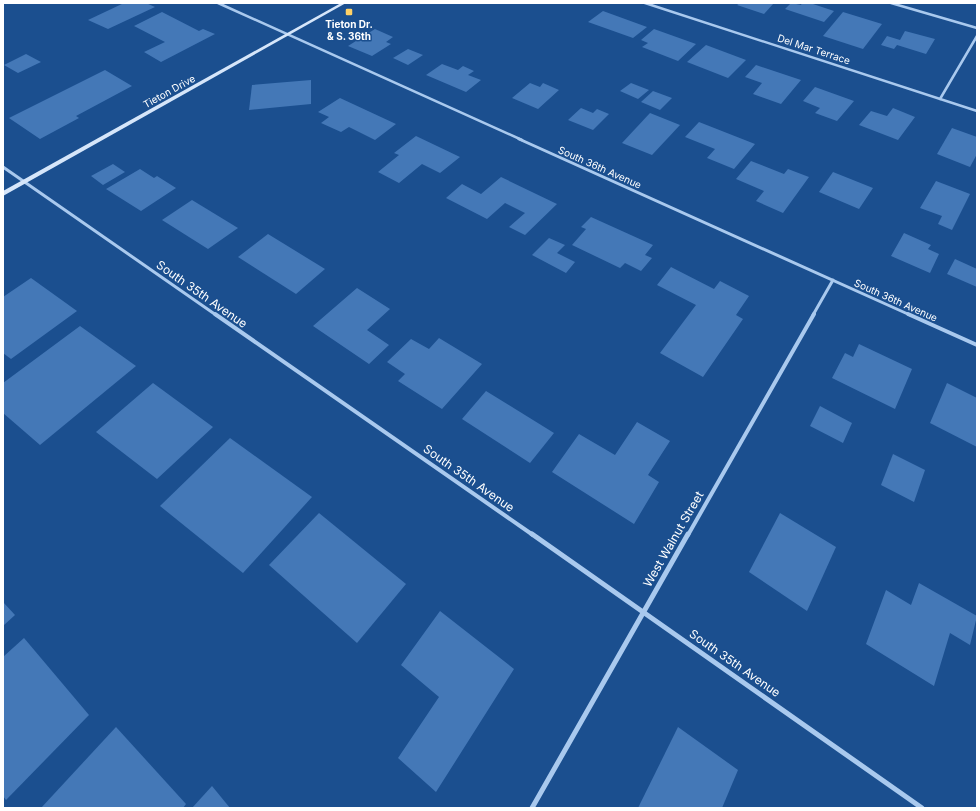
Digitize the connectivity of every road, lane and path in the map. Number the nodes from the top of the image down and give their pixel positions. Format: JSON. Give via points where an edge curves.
{"nodes":[{"id":1,"x":218,"y":3,"type":"edge"},
{"id":2,"x":344,"y":3,"type":"edge"},
{"id":3,"x":645,"y":3,"type":"edge"},
{"id":4,"x":890,"y":3,"type":"edge"},
{"id":5,"x":977,"y":28,"type":"edge"},
{"id":6,"x":288,"y":35,"type":"junction"},
{"id":7,"x":977,"y":36,"type":"edge"},
{"id":8,"x":940,"y":99,"type":"junction"},
{"id":9,"x":977,"y":111,"type":"edge"},
{"id":10,"x":3,"y":167,"type":"edge"},
{"id":11,"x":23,"y":182,"type":"junction"},
{"id":12,"x":3,"y":194,"type":"edge"},
{"id":13,"x":833,"y":280,"type":"junction"},
{"id":14,"x":977,"y":345,"type":"edge"},
{"id":15,"x":643,"y":611,"type":"junction"},
{"id":16,"x":532,"y":808,"type":"edge"},
{"id":17,"x":922,"y":808,"type":"edge"}],
"edges":[{"from":1,"to":6,"type":"street","name":"South 36th Avenue"},
{"from":2,"to":6,"type":"main road","name":"Tieton Drive"},
{"from":3,"to":8,"type":"street","name":"Del Mar Terrace"},
{"from":4,"to":5,"type":"street"},
{"from":6,"to":11,"type":"main road","name":"Tieton Drive"},
{"from":6,"to":13,"type":"street","name":"South 36th Avenue"},
{"from":7,"to":8,"type":"street"},
{"from":8,"to":9,"type":"street","name":"Del Mar Terrace"},
{"from":10,"to":11,"type":"street","name":"South 35th Avenue"},
{"from":11,"to":12,"type":"main road","name":"Tieton Drive"},
{"from":11,"to":15,"type":"street","name":"South 35th Avenue"},
{"from":13,"to":14,"type":"street","name":"South 36th Avenue"},
{"from":13,"to":15,"type":"street","name":"West Walnut Street"},
{"from":15,"to":16,"type":"street","name":"West Walnut Street"},
{"from":15,"to":17,"type":"street","name":"South 35th Avenue"}]}
